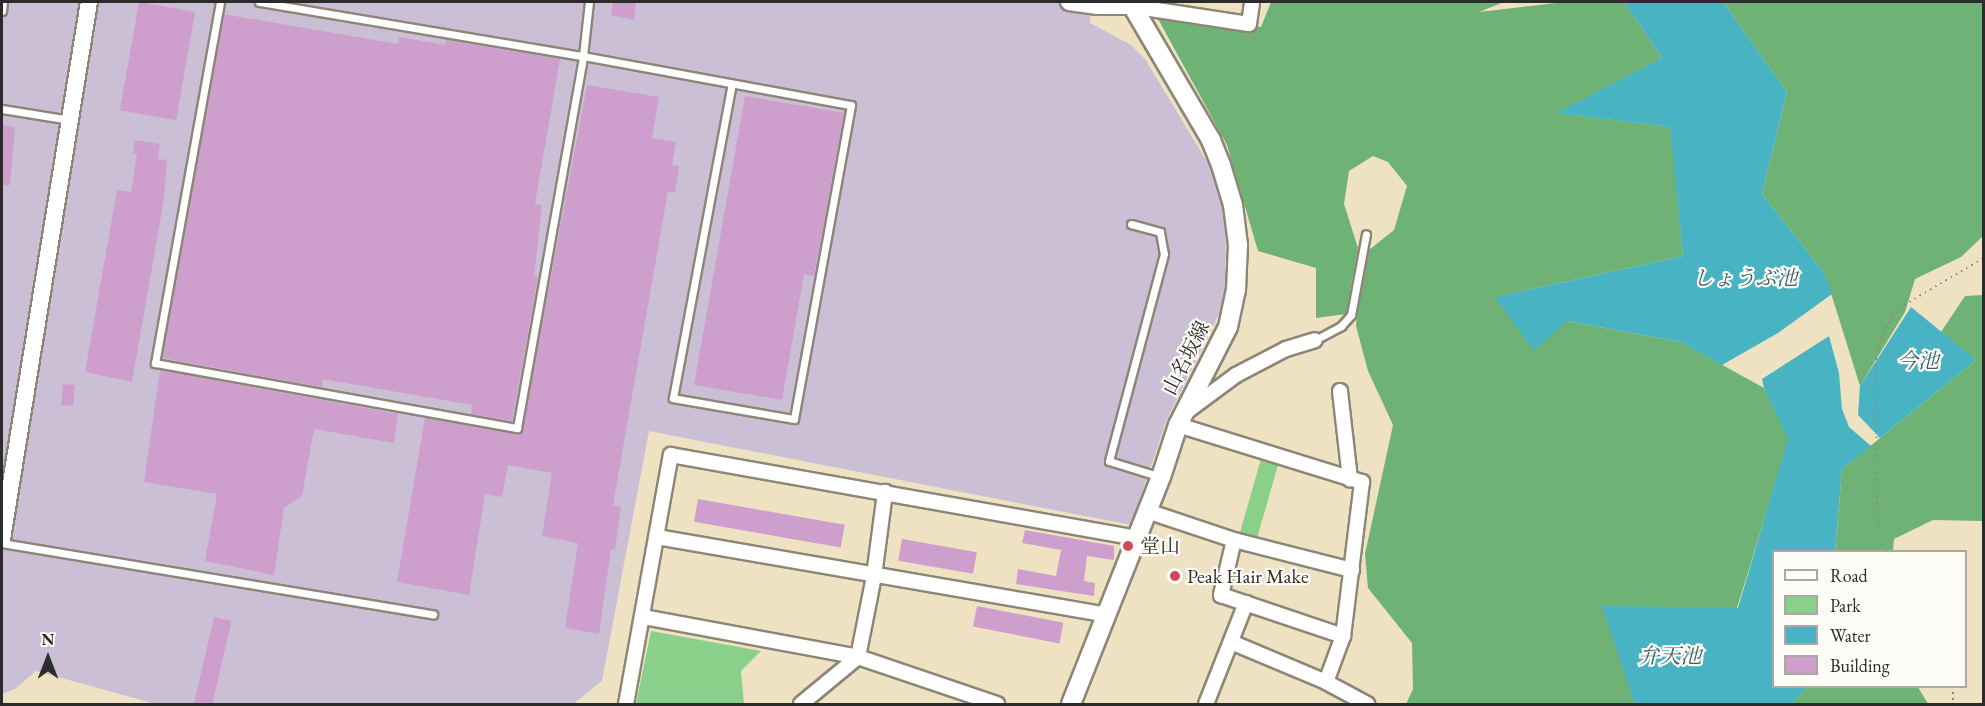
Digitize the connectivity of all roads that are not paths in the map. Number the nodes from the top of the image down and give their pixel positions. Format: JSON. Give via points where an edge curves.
{"nodes":[{"id":1,"x":3,"y":2,"type":"edge"},
{"id":2,"x":89,"y":2,"type":"edge"},
{"id":3,"x":220,"y":2,"type":"edge"},
{"id":4,"x":259,"y":2,"type":"edge"},
{"id":5,"x":589,"y":2,"type":"edge"},
{"id":6,"x":1069,"y":2,"type":"edge"},
{"id":7,"x":1252,"y":2,"type":"edge"},
{"id":8,"x":1131,"y":4,"type":"edge"},
{"id":9,"x":2,"y":10,"type":"edge"},
{"id":10,"x":583,"y":56,"type":"junction"},
{"id":11,"x":732,"y":83,"type":"junction"},
{"id":12,"x":2,"y":109,"type":"edge"},
{"id":13,"x":70,"y":120,"type":"junction"},
{"id":14,"x":1131,"y":224,"type":"dead end"},
{"id":15,"x":1366,"y":234,"type":"dead end"},
{"id":16,"x":1315,"y":340,"type":"joint"},
{"id":17,"x":1340,"y":391,"type":"dead end"},
{"id":18,"x":1180,"y":420,"type":"junction"},
{"id":19,"x":1161,"y":477,"type":"junction"},
{"id":20,"x":1350,"y":479,"type":"junction"},
{"id":21,"x":885,"y":492,"type":"junction"},
{"id":22,"x":1147,"y":511,"type":"junction"},
{"id":23,"x":657,"y":537,"type":"junction"},
{"id":24,"x":2,"y":538,"type":"edge"},
{"id":25,"x":1136,"y":538,"type":"junction"},
{"id":26,"x":1234,"y":540,"type":"junction"},
{"id":27,"x":2,"y":543,"type":"edge"},
{"id":28,"x":1352,"y":570,"type":"junction"},
{"id":29,"x":874,"y":576,"type":"junction"},
{"id":30,"x":1246,"y":603,"type":"junction"},
{"id":31,"x":433,"y":614,"type":"dead end"},
{"id":32,"x":1107,"y":615,"type":"junction"},
{"id":33,"x":643,"y":617,"type":"junction"},
{"id":34,"x":1342,"y":636,"type":"junction"},
{"id":35,"x":1231,"y":642,"type":"junction"},
{"id":36,"x":858,"y":657,"type":"junction"},
{"id":37,"x":1326,"y":682,"type":"junction"},
{"id":38,"x":626,"y":705,"type":"edge"},
{"id":39,"x":801,"y":705,"type":"edge"},
{"id":40,"x":997,"y":705,"type":"edge"},
{"id":41,"x":1071,"y":705,"type":"edge"},
{"id":42,"x":1206,"y":705,"type":"edge"},
{"id":43,"x":1366,"y":705,"type":"edge"}],
"edges":[{"from":1,"to":9,"type":"lane"},
{"from":2,"to":13,"type":"street"},
{"from":3,"to":10,"type":"lane","via":[[155,363],[517,428]]},
{"from":4,"to":10,"type":"lane"},
{"from":5,"to":10,"type":"lane"},
{"from":6,"to":8,"type":"street","via":[[1098,6]]},
{"from":7,"to":8,"type":"street","via":[[1249,24]]},
{"from":8,"to":18,"type":"main road","name":"山名坂線","via":[[1211,140],[1233,205],[1238,245],[1236,290],[1228,327]]},
{"from":10,"to":11,"type":"lane"},
{"from":11,"to":11,"type":"lane","via":[[851,105],[794,419],[673,399]]},
{"from":12,"to":13,"type":"lane"},
{"from":13,"to":24,"type":"street"},
{"from":14,"to":19,"type":"lane","via":[[1160,232],[1164,254],[1109,461]]},
{"from":15,"to":16,"type":"lane","via":[[1351,315],[1341,326]]},
{"from":16,"to":18,"type":"street","via":[[1286,349],[1236,375]]},
{"from":17,"to":20,"type":"street"},
{"from":18,"to":19,"type":"main road","name":"山名坂線"},
{"from":18,"to":20,"type":"street"},
{"from":19,"to":22,"type":"main road","name":"山名坂線"},
{"from":20,"to":28,"type":"street","via":[[1362,482]]},
{"from":21,"to":23,"type":"street","via":[[671,456]]},
{"from":21,"to":25,"type":"street"},
{"from":21,"to":29,"type":"street"},
{"from":22,"to":25,"type":"main road","name":"山名坂線"},
{"from":22,"to":26,"type":"street"},
{"from":23,"to":29,"type":"street"},
{"from":23,"to":33,"type":"street"},
{"from":25,"to":32,"type":"main road","name":"山名坂線"},
{"from":26,"to":28,"type":"street"},
{"from":26,"to":30,"type":"street","via":[[1221,595]]},
{"from":27,"to":31,"type":"lane"},
{"from":28,"to":34,"type":"street"},
{"from":29,"to":32,"type":"street"},
{"from":29,"to":36,"type":"street"},
{"from":30,"to":34,"type":"street"},
{"from":30,"to":35,"type":"street"},
{"from":32,"to":41,"type":"main road","name":"山名坂線"},
{"from":33,"to":36,"type":"street"},
{"from":33,"to":38,"type":"street"},
{"from":34,"to":37,"type":"street"},
{"from":35,"to":37,"type":"street"},
{"from":35,"to":42,"type":"street"},
{"from":36,"to":39,"type":"street"},
{"from":36,"to":40,"type":"street"},
{"from":37,"to":43,"type":"street"}]}
